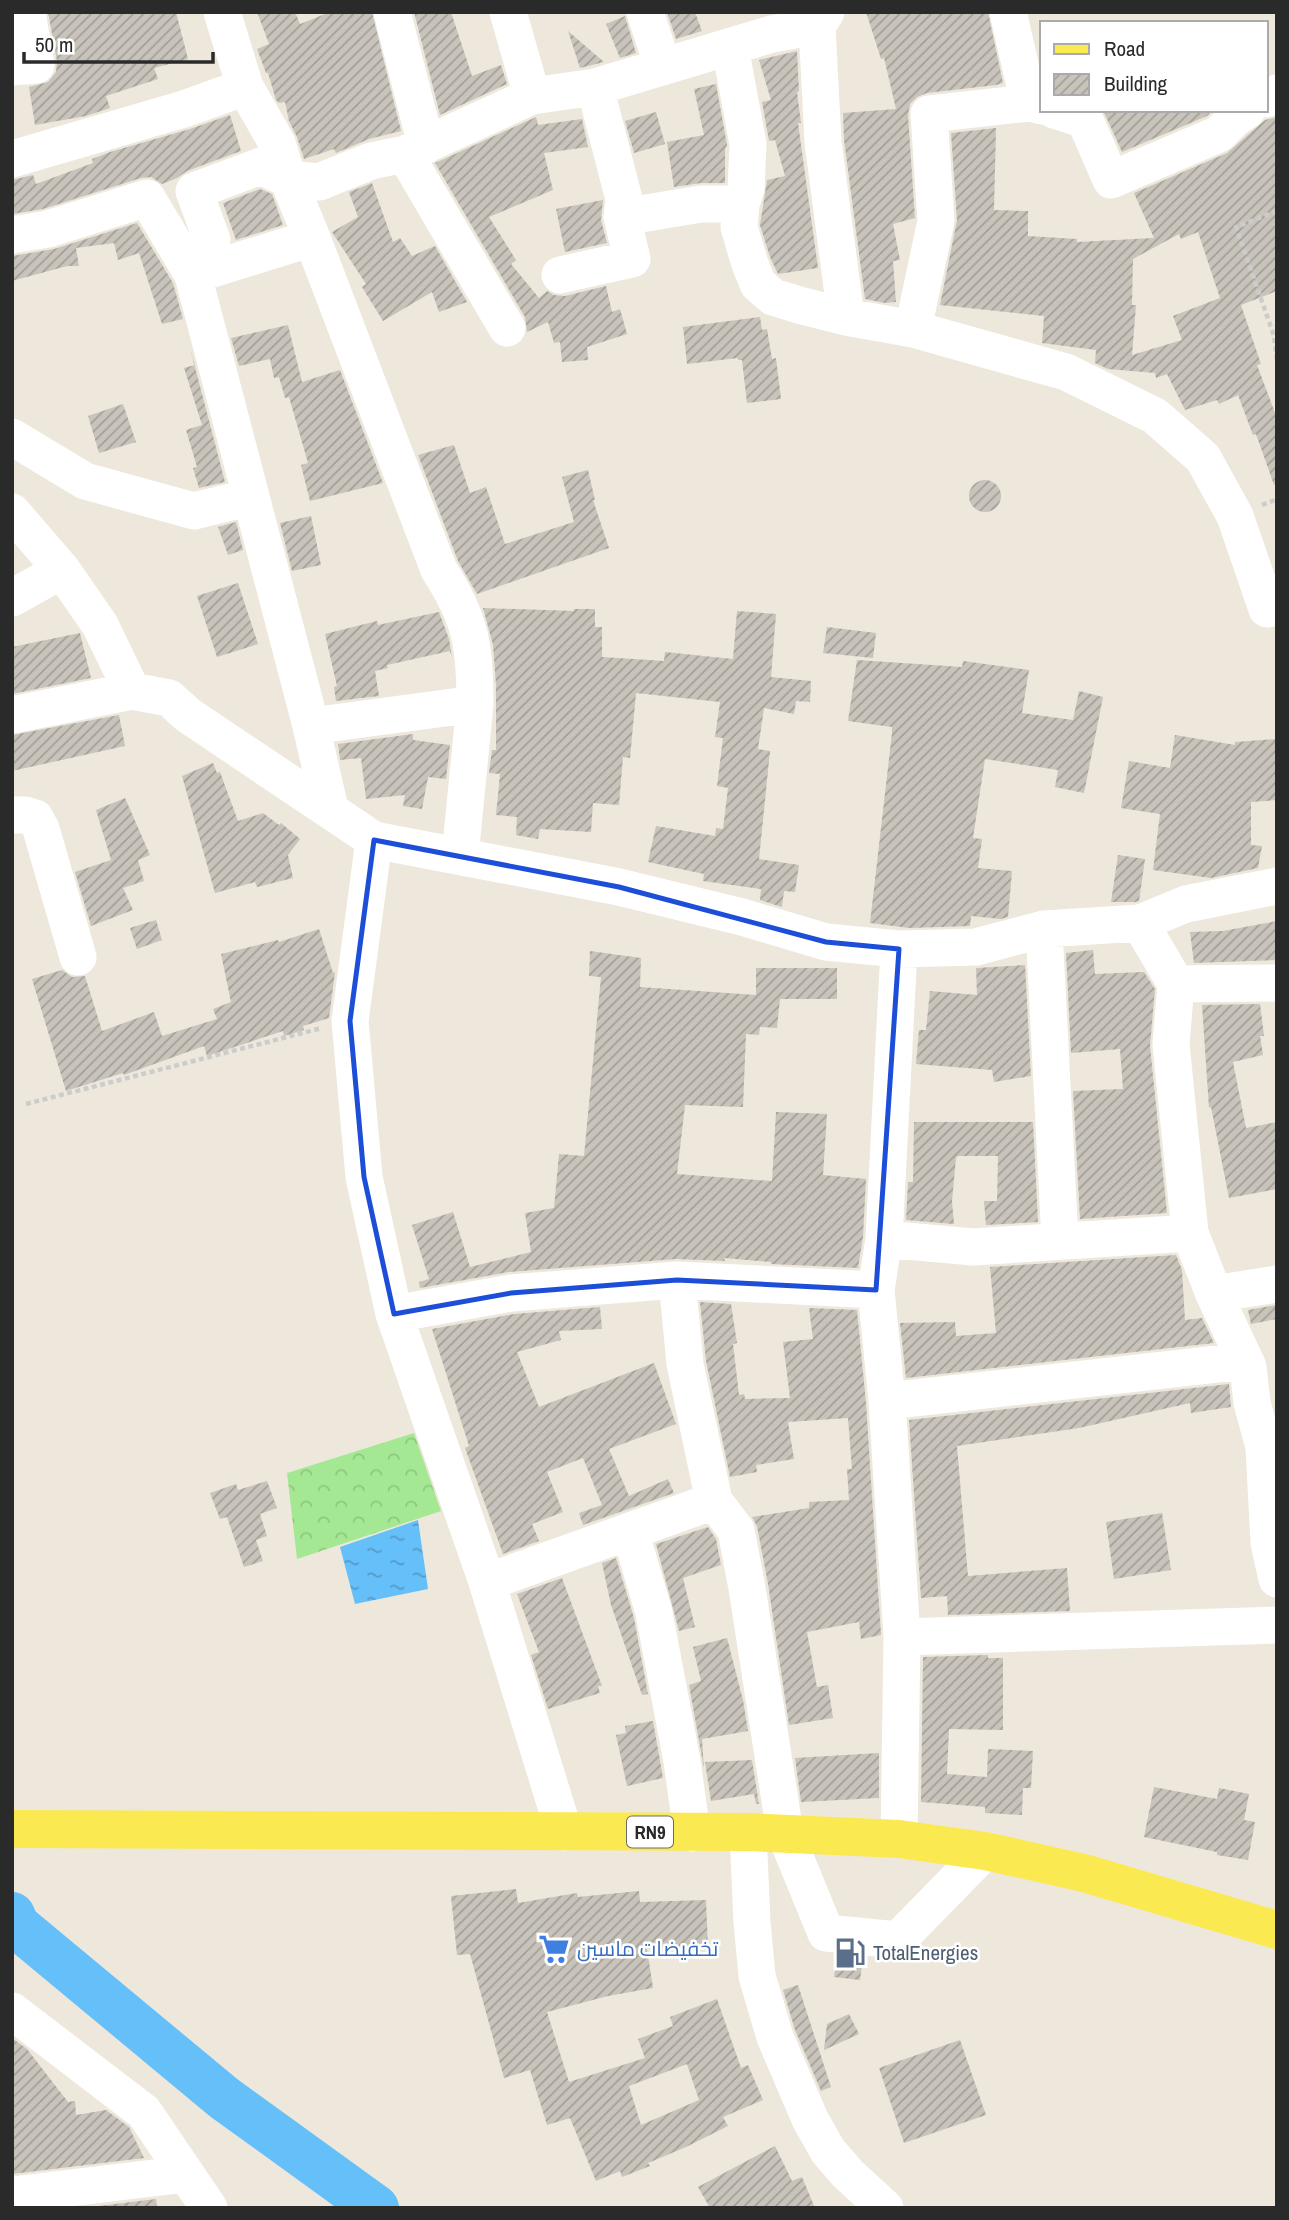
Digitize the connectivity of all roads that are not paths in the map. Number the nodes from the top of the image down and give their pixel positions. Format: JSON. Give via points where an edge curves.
{"nodes":[{"id":1,"x":27,"y":12,"type":"edge"},
{"id":2,"x":222,"y":12,"type":"edge"},
{"id":3,"x":392,"y":12,"type":"edge"},
{"id":4,"x":508,"y":12,"type":"edge"},
{"id":5,"x":645,"y":12,"type":"edge"},
{"id":6,"x":1008,"y":12,"type":"edge"},
{"id":7,"x":821,"y":19,"type":"edge"},
{"id":8,"x":730,"y":47,"type":"junction"},
{"id":9,"x":12,"y":67,"type":"edge"},
{"id":10,"x":663,"y":67,"type":"junction"},
{"id":11,"x":245,"y":87,"type":"junction"},
{"id":12,"x":595,"y":87,"type":"junction"},
{"id":13,"x":532,"y":96,"type":"junction"},
{"id":14,"x":1040,"y":100,"type":"edge"},
{"id":15,"x":1040,"y":106,"type":"edge"},
{"id":16,"x":1060,"y":112,"type":"edge"},
{"id":17,"x":1244,"y":112,"type":"edge"},
{"id":18,"x":415,"y":150,"type":"junction"},
{"id":19,"x":12,"y":159,"type":"edge"},
{"id":20,"x":289,"y":179,"type":"junction"},
{"id":21,"x":741,"y":205,"type":"junction"},
{"id":22,"x":622,"y":217,"type":"junction"},
{"id":23,"x":12,"y":235,"type":"edge"},
{"id":24,"x":312,"y":238,"type":"junction"},
{"id":25,"x":193,"y":275,"type":"junction"},
{"id":26,"x":560,"y":275,"type":"dead end"},
{"id":27,"x":846,"y":317,"type":"junction"},
{"id":28,"x":507,"y":328,"type":"dead end"},
{"id":29,"x":913,"y":329,"type":"junction"},
{"id":30,"x":12,"y":437,"type":"edge"},
{"id":31,"x":251,"y":497,"type":"junction"},
{"id":32,"x":12,"y":512,"type":"edge"},
{"id":33,"x":62,"y":570,"type":"junction"},
{"id":34,"x":12,"y":598,"type":"edge"},
{"id":35,"x":1277,"y":607,"type":"edge"},
{"id":36,"x":132,"y":691,"type":"junction"},
{"id":37,"x":475,"y":704,"type":"junction"},
{"id":38,"x":12,"y":715,"type":"edge"},
{"id":39,"x":311,"y":726,"type":"junction"},
{"id":40,"x":330,"y":809,"type":"junction"},
{"id":41,"x":12,"y":815,"type":"edge"},
{"id":42,"x":374,"y":840,"type":"junction"},
{"id":43,"x":460,"y":856,"type":"junction"},
{"id":44,"x":1277,"y":886,"type":"edge"},
{"id":45,"x":1140,"y":923,"type":"junction"},
{"id":46,"x":1044,"y":929,"type":"junction"},
{"id":47,"x":899,"y":949,"type":"junction"},
{"id":48,"x":78,"y":957,"type":"dead end"},
{"id":49,"x":1277,"y":983,"type":"edge"},
{"id":50,"x":1177,"y":984,"type":"junction"},
{"id":51,"x":1190,"y":1233,"type":"junction"},
{"id":52,"x":884,"y":1240,"type":"junction"},
{"id":53,"x":1060,"y":1241,"type":"junction"},
{"id":54,"x":677,"y":1280,"type":"junction"},
{"id":55,"x":1277,"y":1284,"type":"edge"},
{"id":56,"x":876,"y":1290,"type":"junction"},
{"id":57,"x":1214,"y":1294,"type":"junction"},
{"id":58,"x":394,"y":1314,"type":"junction"},
{"id":59,"x":1256,"y":1364,"type":"edge"},
{"id":60,"x":887,"y":1401,"type":"junction"},
{"id":61,"x":1270,"y":1447,"type":"edge"},
{"id":62,"x":714,"y":1501,"type":"junction"},
{"id":63,"x":630,"y":1531,"type":"junction"},
{"id":64,"x":1273,"y":1543,"type":"edge"},
{"id":65,"x":1277,"y":1579,"type":"edge"},
{"id":66,"x":487,"y":1582,"type":"junction"},
{"id":67,"x":1277,"y":1625,"type":"edge"},
{"id":68,"x":902,"y":1637,"type":"junction"},
{"id":69,"x":12,"y":1829,"type":"edge"},
{"id":70,"x":564,"y":1832,"type":"junction"},
{"id":71,"x":767,"y":1832,"type":"junction"},
{"id":72,"x":692,"y":1833,"type":"junction"},
{"id":73,"x":899,"y":1839,"type":"junction"},
{"id":74,"x":985,"y":1851,"type":"junction"},
{"id":75,"x":1277,"y":1930,"type":"edge"},
{"id":76,"x":12,"y":2011,"type":"edge"},
{"id":77,"x":186,"y":2174,"type":"junction"},
{"id":78,"x":12,"y":2195,"type":"edge"},
{"id":79,"x":209,"y":2208,"type":"edge"},
{"id":80,"x":885,"y":2208,"type":"edge"}],
"edges":[{"from":1,"to":9,"type":"street","via":[[36,65]]},
{"from":2,"to":11,"type":"street"},
{"from":3,"to":18,"type":"street"},
{"from":4,"to":13,"type":"street"},
{"from":5,"to":10,"type":"street"},
{"from":6,"to":14,"type":"street"},
{"from":7,"to":8,"type":"street"},
{"from":7,"to":27,"type":"street","via":[[823,142]]},
{"from":8,"to":10,"type":"street"},
{"from":8,"to":21,"type":"street","via":[[748,144]]},
{"from":10,"to":12,"type":"street"},
{"from":11,"to":19,"type":"street"},
{"from":11,"to":20,"type":"street","via":[[276,143]]},
{"from":12,"to":13,"type":"street"},
{"from":12,"to":22,"type":"street","via":[[624,200]]},
{"from":13,"to":18,"type":"street"},
{"from":15,"to":29,"type":"street","via":[[929,114],[936,221]]},
{"from":16,"to":17,"type":"street","via":[[1085,120],[1111,180],[1219,135]]},
{"from":18,"to":20,"type":"street","via":[[319,182]]},
{"from":18,"to":28,"type":"street"},
{"from":20,"to":24,"type":"street"},
{"from":20,"to":25,"type":"street","via":[[261,166],[194,191],[212,240]]},
{"from":21,"to":22,"type":"street","via":[[701,204]]},
{"from":21,"to":27,"type":"street","via":[[739,227],[758,284],[774,297]]},
{"from":22,"to":26,"type":"street","via":[[632,259]]},
{"from":23,"to":25,"type":"street","via":[[48,229],[147,198]]},
{"from":24,"to":25,"type":"street"},
{"from":24,"to":37,"type":"street","via":[[439,570],[458,600],[471,638]]},
{"from":25,"to":31,"type":"street"},
{"from":27,"to":29,"type":"street"},
{"from":29,"to":35,"type":"street","via":[[1066,372],[1155,416],[1203,458],[1235,516],[1267,609]]},
{"from":30,"to":31,"type":"street","via":[[85,481],[194,511]]},
{"from":31,"to":39,"type":"street"},
{"from":32,"to":33,"type":"street"},
{"from":33,"to":34,"type":"street"},
{"from":33,"to":36,"type":"street","via":[[100,625]]},
{"from":36,"to":38,"type":"street"},
{"from":36,"to":40,"type":"street","via":[[169,698]]},
{"from":37,"to":39,"type":"street"},
{"from":37,"to":43,"type":"street"},
{"from":39,"to":40,"type":"street"},
{"from":40,"to":42,"type":"street"},
{"from":41,"to":48,"type":"street","via":[[35,818],[41,829]]},
{"from":42,"to":43,"type":"street"},
{"from":42,"to":58,"type":"street","via":[[350,1021],[363,1177]]},
{"from":43,"to":47,"type":"street","via":[[619,887],[826,942]]},
{"from":44,"to":45,"type":"street","via":[[1186,904]]},
{"from":45,"to":46,"type":"street"},
{"from":45,"to":50,"type":"street"},
{"from":46,"to":47,"type":"street","via":[[976,947]]},
{"from":46,"to":53,"type":"street"},
{"from":47,"to":52,"type":"street"},
{"from":49,"to":50,"type":"street"},
{"from":50,"to":51,"type":"street","via":[[1171,1044]]},
{"from":51,"to":53,"type":"street"},
{"from":51,"to":57,"type":"street"},
{"from":52,"to":53,"type":"street","via":[[973,1247]]},
{"from":52,"to":56,"type":"street"},
{"from":54,"to":56,"type":"street"},
{"from":54,"to":58,"type":"street","via":[[511,1293]]},
{"from":54,"to":62,"type":"street","via":[[685,1364]]},
{"from":55,"to":57,"type":"street"},
{"from":56,"to":60,"type":"street"},
{"from":57,"to":59,"type":"street"},
{"from":58,"to":66,"type":"street"},
{"from":59,"to":60,"type":"street"},
{"from":59,"to":61,"type":"street","via":[[1252,1403]]},
{"from":60,"to":68,"type":"street"},
{"from":61,"to":64,"type":"street"},
{"from":62,"to":63,"type":"street"},
{"from":62,"to":71,"type":"street","via":[[736,1530],[747,1588]]},
{"from":63,"to":66,"type":"street"},
{"from":63,"to":72,"type":"street","via":[[654,1613]]},
{"from":64,"to":65,"type":"street"},
{"from":66,"to":70,"type":"street"},
{"from":67,"to":68,"type":"street"},
{"from":68,"to":73,"type":"street"},
{"from":69,"to":70,"type":"main road","number":"RN9"},
{"from":70,"to":72,"type":"main road","number":"RN9"},
{"from":71,"to":72,"type":"main road","number":"RN9"},
{"from":71,"to":73,"type":"main road","number":"RN9"},
{"from":71,"to":74,"type":"street","via":[[826,1933],[898,1940]]},
{"from":71,"to":80,"type":"street","via":[[752,1922],[757,1976],[775,2037],[828,2151]]},
{"from":73,"to":74,"type":"main road","number":"RN9"},
{"from":74,"to":75,"type":"main road","number":"RN9","via":[[1084,1873]]},
{"from":76,"to":77,"type":"street","via":[[144,2112]]},
{"from":77,"to":78,"type":"street"},
{"from":77,"to":79,"type":"street"}]}
